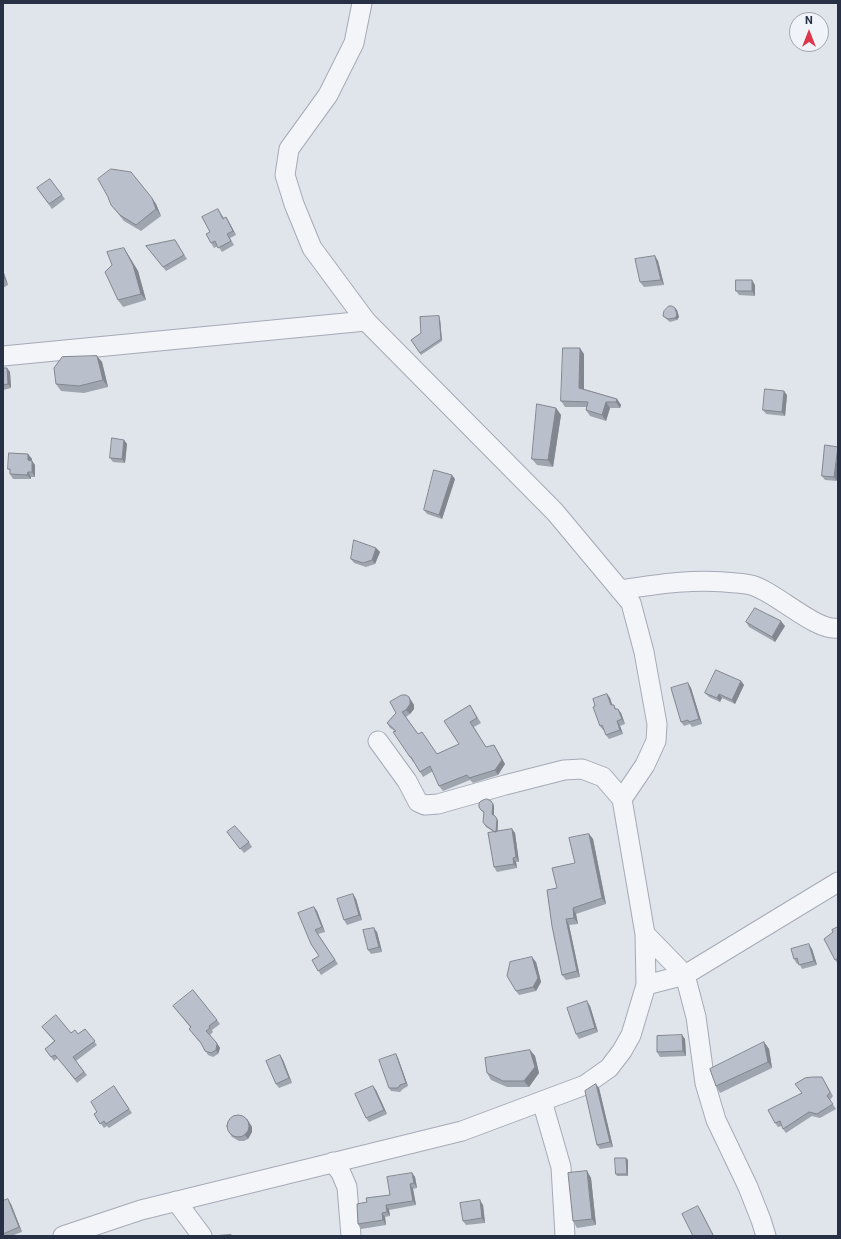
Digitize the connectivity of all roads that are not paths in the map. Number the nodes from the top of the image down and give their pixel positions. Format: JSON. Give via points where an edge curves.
{"nodes":[{"id":1,"x":362,"y":3,"type":"edge"},
{"id":2,"x":366,"y":321,"type":"junction"},
{"id":3,"x":3,"y":356,"type":"edge"},
{"id":4,"x":620,"y":590,"type":"junction"},
{"id":5,"x":838,"y":628,"type":"edge"},
{"id":6,"x":378,"y":742,"type":"dead end"},
{"id":7,"x":622,"y":799,"type":"junction"},
{"id":8,"x":838,"y":882,"type":"edge"},
{"id":9,"x":645,"y":934,"type":"junction"},
{"id":10,"x":684,"y":976,"type":"junction"},
{"id":11,"x":646,"y":985,"type":"junction"},
{"id":12,"x":542,"y":1101,"type":"junction"},
{"id":13,"x":333,"y":1162,"type":"junction"},
{"id":14,"x":176,"y":1201,"type":"junction"},
{"id":15,"x":63,"y":1236,"type":"edge"},
{"id":16,"x":202,"y":1236,"type":"edge"},
{"id":17,"x":351,"y":1236,"type":"edge"},
{"id":18,"x":565,"y":1236,"type":"edge"},
{"id":19,"x":766,"y":1236,"type":"edge"}],
"edges":[{"from":1,"to":2,"type":"street","via":[[354,43],[328,95],[289,149],[285,175],[312,248]]},
{"from":2,"to":3,"type":"street"},
{"from":2,"to":4,"type":"street","via":[[555,512]]},
{"from":4,"to":5,"type":"street","via":[[673,582],[720,581],[751,585],[820,624]]},
{"from":4,"to":7,"type":"street","via":[[631,603],[644,652],[657,724],[656,742],[645,765]]},
{"from":6,"to":7,"type":"street","via":[[407,781],[418,802],[425,806],[564,770],[582,769],[604,776]]},
{"from":7,"to":9,"type":"street"},
{"from":8,"to":10,"type":"street"},
{"from":9,"to":10,"type":"street"},
{"from":9,"to":11,"type":"street"},
{"from":10,"to":11,"type":"street"},
{"from":10,"to":19,"type":"street","via":[[696,1017],[704,1083],[716,1120],[748,1187]]},
{"from":11,"to":12,"type":"street","via":[[631,1035],[608,1068],[585,1085]]},
{"from":12,"to":13,"type":"street","via":[[462,1131]]},
{"from":12,"to":18,"type":"street","via":[[561,1167]]},
{"from":13,"to":14,"type":"street"},
{"from":13,"to":17,"type":"street","via":[[347,1187]]},
{"from":14,"to":15,"type":"street"},
{"from":14,"to":16,"type":"street"}]}
